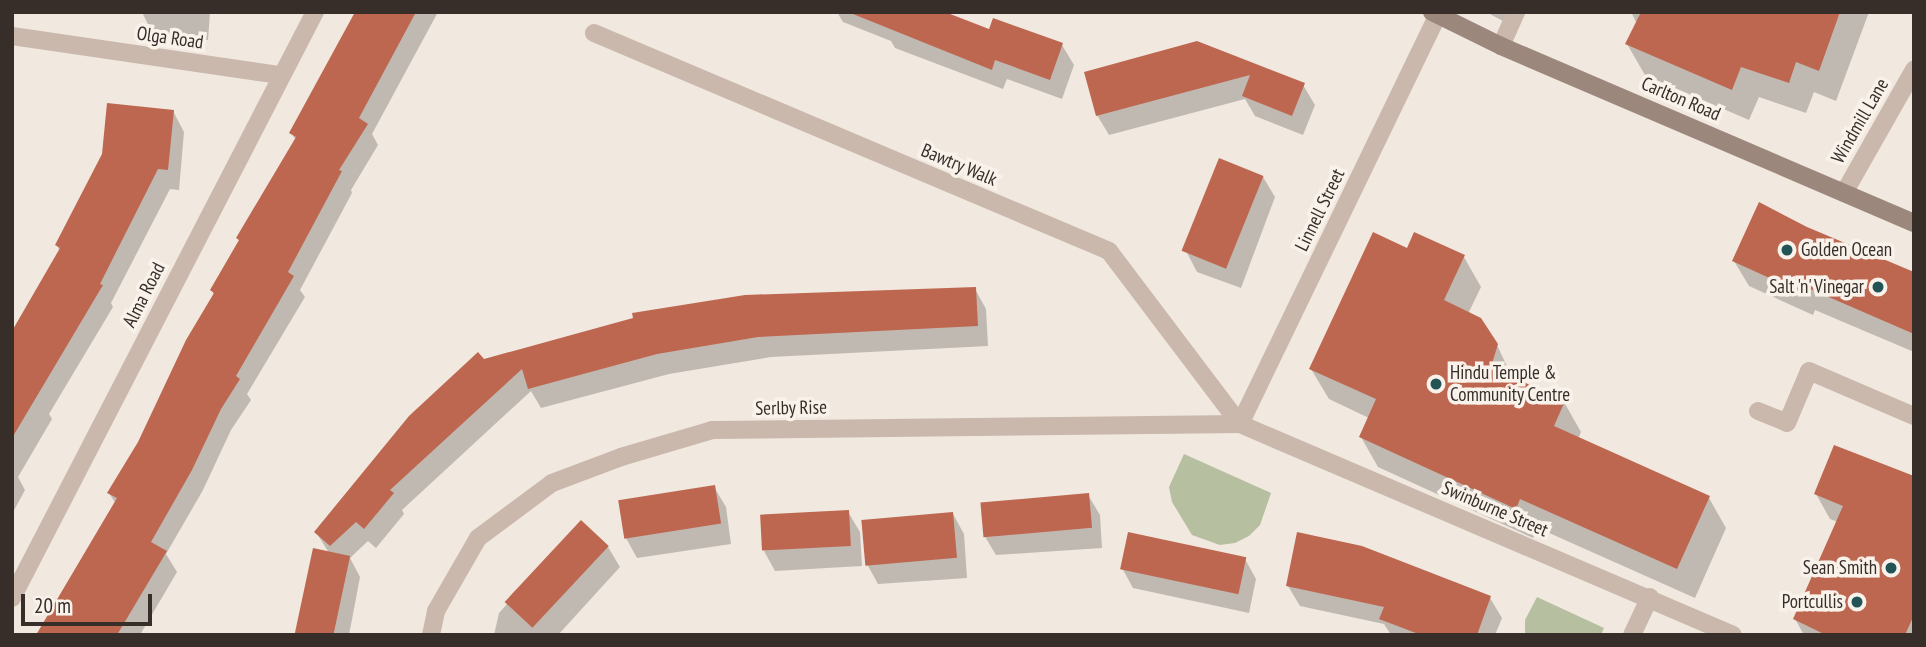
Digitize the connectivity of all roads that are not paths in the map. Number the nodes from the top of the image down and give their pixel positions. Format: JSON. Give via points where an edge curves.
{"nodes":[{"id":1,"x":315,"y":12,"type":"edge"},
{"id":2,"x":1516,"y":12,"type":"edge"},
{"id":3,"x":1435,"y":14,"type":"edge"},
{"id":4,"x":594,"y":33,"type":"dead end"},
{"id":5,"x":12,"y":36,"type":"edge"},
{"id":6,"x":1501,"y":46,"type":"junction"},
{"id":7,"x":1914,"y":71,"type":"edge"},
{"id":8,"x":280,"y":75,"type":"junction"},
{"id":9,"x":1843,"y":193,"type":"junction"},
{"id":10,"x":1914,"y":223,"type":"edge"},
{"id":11,"x":1758,"y":411,"type":"dead end"},
{"id":12,"x":1914,"y":416,"type":"edge"},
{"id":13,"x":1240,"y":425,"type":"junction"},
{"id":14,"x":1650,"y":597,"type":"junction"},
{"id":15,"x":12,"y":598,"type":"edge"},
{"id":16,"x":431,"y":635,"type":"edge"},
{"id":17,"x":1632,"y":635,"type":"edge"},
{"id":18,"x":1733,"y":635,"type":"edge"}],
"edges":[{"from":1,"to":8,"type":"street","name":"Alma Road"},
{"from":2,"to":6,"type":"street"},
{"from":3,"to":6,"type":"main road","name":"Carlton Road"},
{"from":3,"to":13,"type":"street","name":"Linnell Street"},
{"from":4,"to":13,"type":"street","name":"Bawtry Walk","via":[[1109,251]]},
{"from":5,"to":8,"type":"street","name":"Olga Road"},
{"from":6,"to":9,"type":"main road","name":"Carlton Road"},
{"from":7,"to":9,"type":"street","name":"Windmill Lane"},
{"from":8,"to":15,"type":"street","name":"Alma Road"},
{"from":9,"to":10,"type":"main road","name":"Carlton Road"},
{"from":11,"to":12,"type":"street","via":[[1787,423],[1809,371]]},
{"from":13,"to":14,"type":"street","name":"Swinburne Street"},
{"from":13,"to":16,"type":"street","name":"Serlby Rise","via":[[712,430],[552,483],[478,538],[436,611]]},
{"from":14,"to":17,"type":"street"},
{"from":14,"to":18,"type":"street","name":"Swinburne Street"}]}
